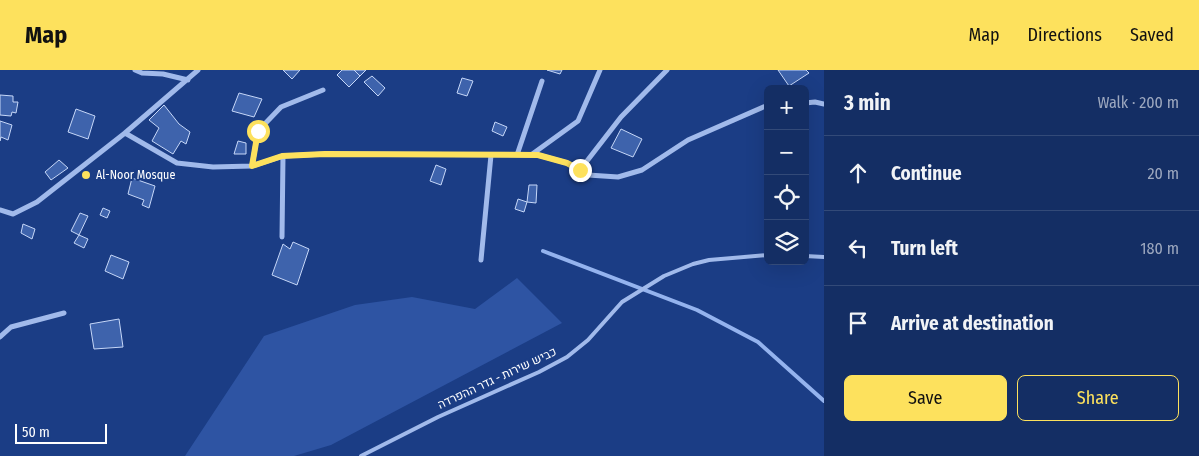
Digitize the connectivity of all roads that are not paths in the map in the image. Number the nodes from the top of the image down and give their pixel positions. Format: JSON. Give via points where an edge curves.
{"nodes":[{"id":1,"x":135,"y":70,"type":"edge"},
{"id":2,"x":198,"y":70,"type":"edge"},
{"id":3,"x":600,"y":70,"type":"edge"},
{"id":4,"x":667,"y":70,"type":"edge"},
{"id":5,"x":188,"y":80,"type":"junction"},
{"id":6,"x":542,"y":81,"type":"dead end"},
{"id":7,"x":323,"y":90,"type":"dead end"},
{"id":8,"x":809,"y":103,"type":"edge"},
{"id":9,"x":824,"y":104,"type":"edge"},
{"id":10,"x":764,"y":107,"type":"edge"},
{"id":11,"x":126,"y":133,"type":"junction"},
{"id":12,"x":491,"y":155,"type":"junction"},
{"id":13,"x":517,"y":155,"type":"junction"},
{"id":14,"x":531,"y":155,"type":"junction"},
{"id":15,"x":282,"y":156,"type":"junction"},
{"id":16,"x":252,"y":166,"type":"junction"},
{"id":17,"x":580,"y":170,"type":"junction"},
{"id":18,"x":0,"y":210,"type":"edge"},
{"id":19,"x":282,"y":237,"type":"dead end"},
{"id":20,"x":764,"y":255,"type":"edge"},
{"id":21,"x":809,"y":256,"type":"edge"},
{"id":22,"x":824,"y":257,"type":"edge"},
{"id":23,"x":481,"y":260,"type":"dead end"},
{"id":24,"x":64,"y":313,"type":"dead end"},
{"id":25,"x":0,"y":337,"type":"edge"},
{"id":26,"x":362,"y":456,"type":"edge"}],
"edges":[{"from":1,"to":5,"type":"street"},
{"from":2,"to":5,"type":"street"},
{"from":3,"to":14,"type":"street","via":[[578,121]]},
{"from":4,"to":17,"type":"street","via":[[621,117]]},
{"from":5,"to":11,"type":"street"},
{"from":6,"to":13,"type":"street"},
{"from":7,"to":16,"type":"street","via":[[282,107],[258,131]]},
{"from":8,"to":9,"type":"street"},
{"from":10,"to":17,"type":"street","via":[[688,140],[642,170],[618,177],[588,175]]},
{"from":11,"to":16,"type":"street","via":[[177,163],[213,167]]},
{"from":11,"to":18,"type":"street","via":[[37,202],[13,214]]},
{"from":12,"to":13,"type":"street"},
{"from":12,"to":15,"type":"street"},
{"from":12,"to":23,"type":"street"},
{"from":13,"to":14,"type":"street"},
{"from":14,"to":17,"type":"street","via":[[567,163]]},
{"from":15,"to":16,"type":"street"},
{"from":15,"to":19,"type":"street"},
{"from":20,"to":26,"type":"lane","name":"כביש שירות - גדר ההפרדה","via":[[709,260],[664,276],[622,302],[588,340],[567,357]]},
{"from":21,"to":22,"type":"lane"},
{"from":24,"to":25,"type":"street","via":[[12,327]]}]}
